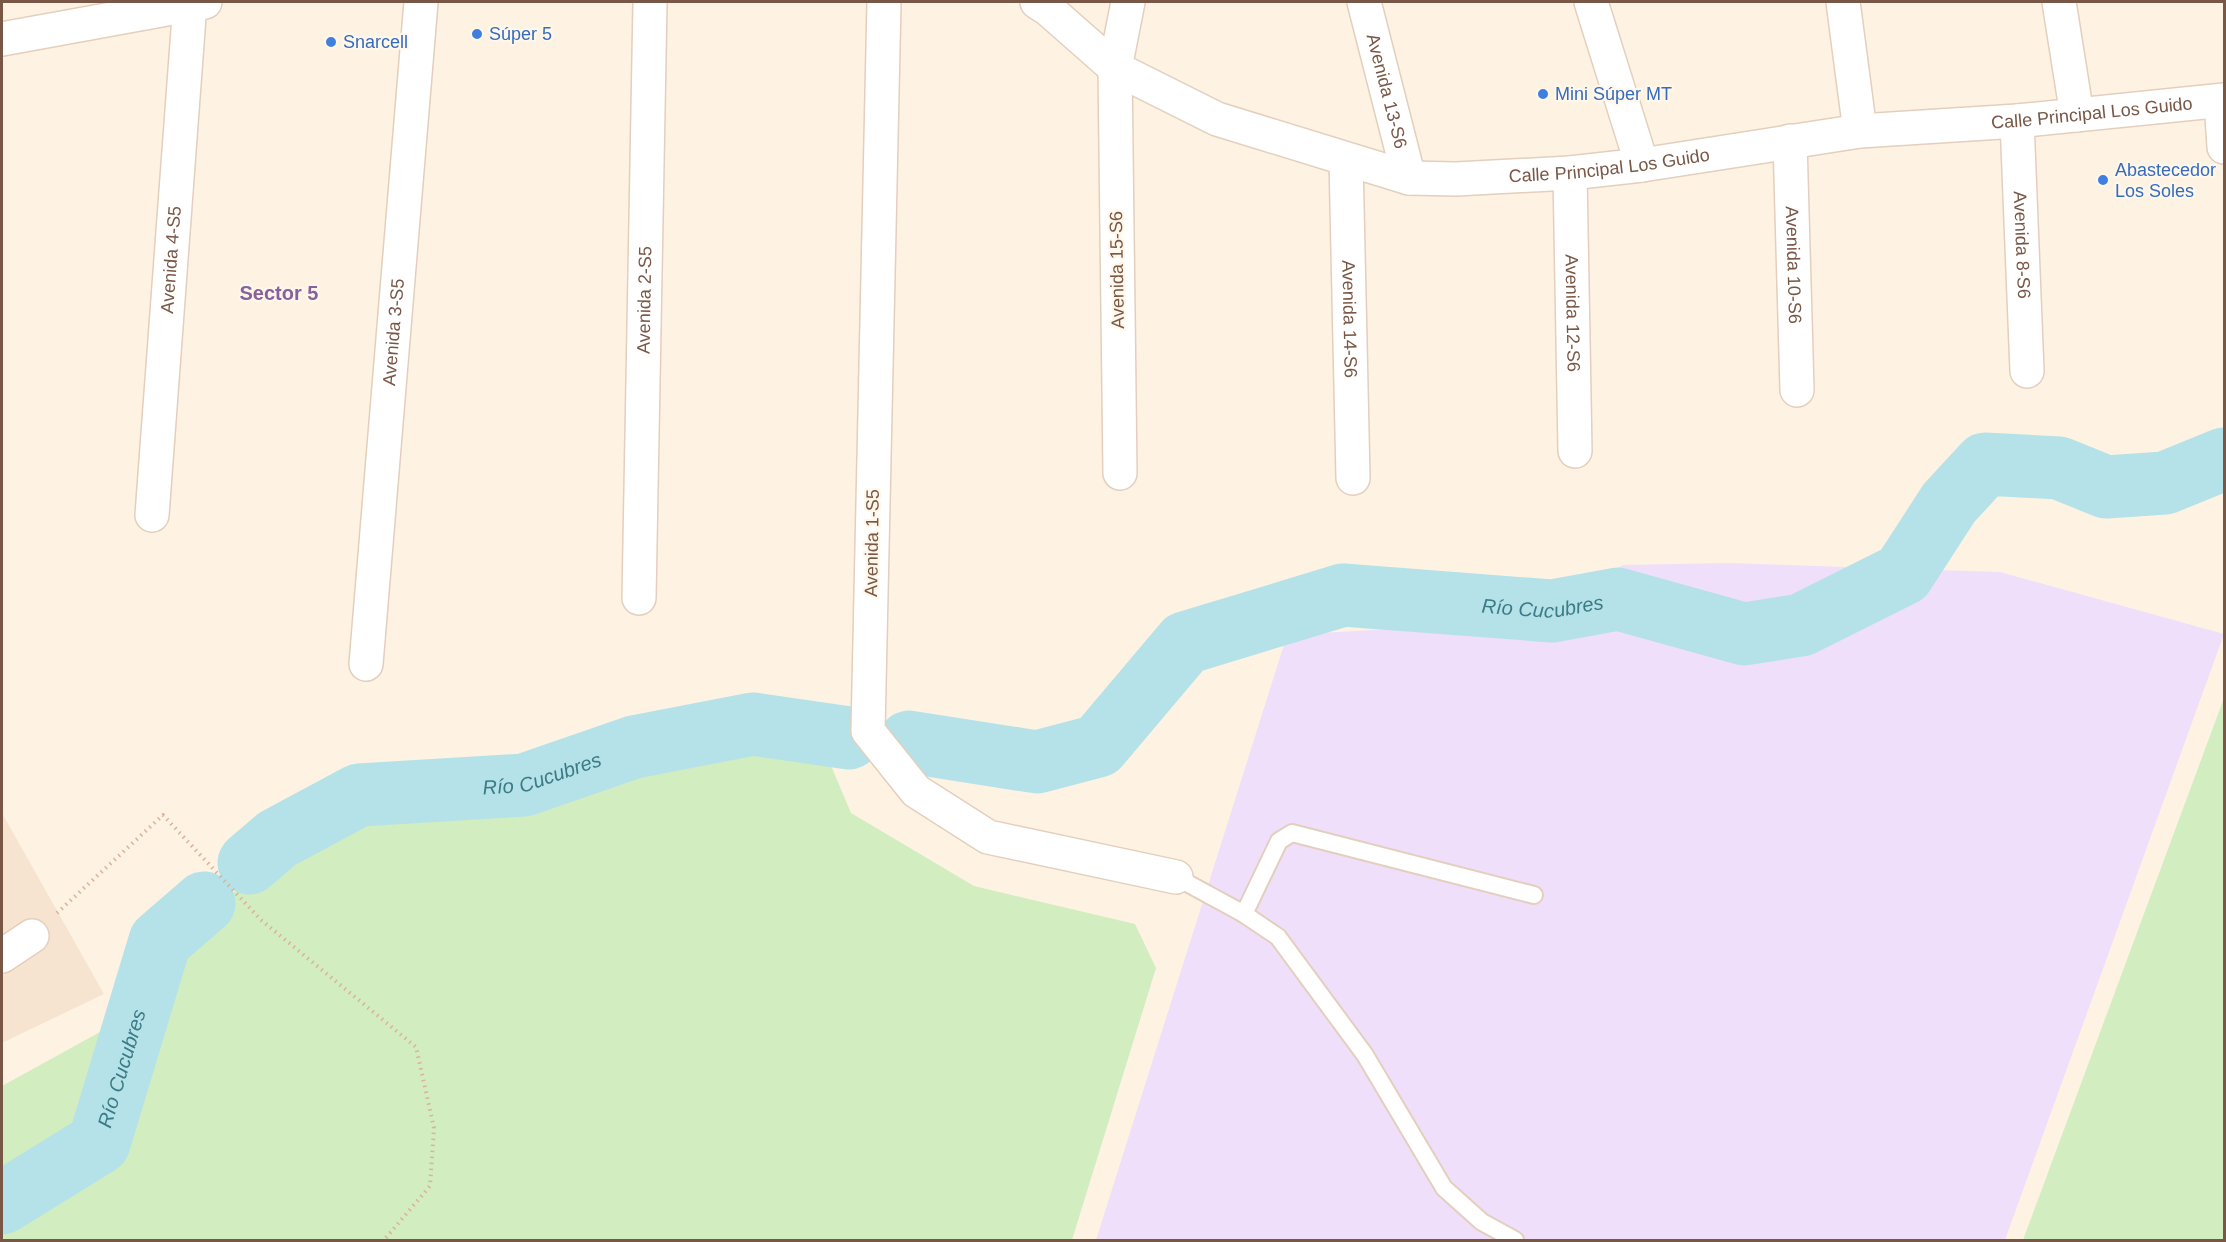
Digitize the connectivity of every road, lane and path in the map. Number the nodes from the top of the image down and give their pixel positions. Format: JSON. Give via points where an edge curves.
{"nodes":[{"id":1,"x":197,"y":2,"type":"edge"},
{"id":2,"x":421,"y":2,"type":"edge"},
{"id":3,"x":650,"y":2,"type":"edge"},
{"id":4,"x":884,"y":2,"type":"edge"},
{"id":5,"x":1037,"y":2,"type":"edge"},
{"id":6,"x":1128,"y":2,"type":"edge"},
{"id":7,"x":1364,"y":2,"type":"edge"},
{"id":8,"x":1591,"y":2,"type":"edge"},
{"id":9,"x":1843,"y":2,"type":"edge"},
{"id":10,"x":2059,"y":2,"type":"edge"},
{"id":11,"x":2,"y":39,"type":"edge"},
{"id":12,"x":1115,"y":68,"type":"junction"},
{"id":13,"x":2223,"y":101,"type":"edge"},
{"id":14,"x":2077,"y":115,"type":"junction"},
{"id":15,"x":2017,"y":121,"type":"junction"},
{"id":16,"x":1860,"y":131,"type":"junction"},
{"id":17,"x":1790,"y":141,"type":"junction"},
{"id":18,"x":2224,"y":147,"type":"edge"},
{"id":19,"x":1346,"y":160,"type":"junction"},
{"id":20,"x":1642,"y":165,"type":"junction"},
{"id":21,"x":1570,"y":173,"type":"junction"},
{"id":22,"x":1410,"y":178,"type":"junction"},
{"id":23,"x":2027,"y":371,"type":"dead end"},
{"id":24,"x":1797,"y":390,"type":"dead end"},
{"id":25,"x":1575,"y":451,"type":"dead end"},
{"id":26,"x":1120,"y":473,"type":"dead end"},
{"id":27,"x":1353,"y":478,"type":"dead end"},
{"id":28,"x":152,"y":515,"type":"dead end"},
{"id":29,"x":639,"y":598,"type":"dead end"},
{"id":30,"x":366,"y":664,"type":"dead end"},
{"id":31,"x":1176,"y":877,"type":"joint"},
{"id":32,"x":1534,"y":895,"type":"dead end"},
{"id":33,"x":1244,"y":914,"type":"junction"},
{"id":34,"x":32,"y":936,"type":"joint"},
{"id":35,"x":2,"y":956,"type":"edge"},
{"id":36,"x":384,"y":1240,"type":"edge"},
{"id":37,"x":1515,"y":1240,"type":"edge"}],
"edges":[{"from":1,"to":11,"type":"street"},
{"from":1,"to":28,"type":"street","name":"Avenida 4-S5"},
{"from":2,"to":30,"type":"street","name":"Avenida 3-S5"},
{"from":3,"to":29,"type":"street","name":"Avenida 2-S5"},
{"from":4,"to":31,"type":"street","name":"Avenida 1-S5","via":[[868,731],[916,791],[988,837]]},
{"from":5,"to":12,"type":"street","name":"Calle Principal Los Guido"},
{"from":6,"to":12,"type":"street","name":"Avenida 15-S6"},
{"from":7,"to":22,"type":"street","name":"Avenida 13-S6"},
{"from":8,"to":20,"type":"street"},
{"from":9,"to":16,"type":"street"},
{"from":10,"to":14,"type":"street"},
{"from":12,"to":19,"type":"street","name":"Calle Principal Los Guido","via":[[1217,119]]},
{"from":12,"to":26,"type":"street","name":"Avenida 15-S6"},
{"from":13,"to":14,"type":"street","name":"Calle Principal Los Guido"},
{"from":13,"to":18,"type":"street"},
{"from":14,"to":15,"type":"street","name":"Calle Principal Los Guido"},
{"from":15,"to":16,"type":"street","name":"Calle Principal Los Guido"},
{"from":15,"to":23,"type":"street","name":"Avenida 8-S6"},
{"from":16,"to":17,"type":"street","name":"Calle Principal Los Guido"},
{"from":17,"to":20,"type":"street","name":"Calle Principal Los Guido"},
{"from":17,"to":24,"type":"street","name":"Avenida 10-S6"},
{"from":19,"to":22,"type":"street","name":"Calle Principal Los Guido"},
{"from":19,"to":27,"type":"street","name":"Avenida 14-S6"},
{"from":20,"to":21,"type":"street","name":"Calle Principal Los Guido"},
{"from":21,"to":22,"type":"street","name":"Calle Principal Los Guido"},
{"from":21,"to":25,"type":"street","name":"Avenida 12-S6"},
{"from":31,"to":33,"type":"lane"},
{"from":32,"to":33,"type":"lane","via":[[1292,833],[1279,841]]},
{"from":33,"to":37,"type":"lane","via":[[1278,937],[1365,1054],[1444,1188],[1482,1222]]},
{"from":34,"to":35,"type":"street"},
{"from":34,"to":36,"type":"path","via":[[164,815],[261,920],[416,1047],[434,1128],[430,1186]]}]}
